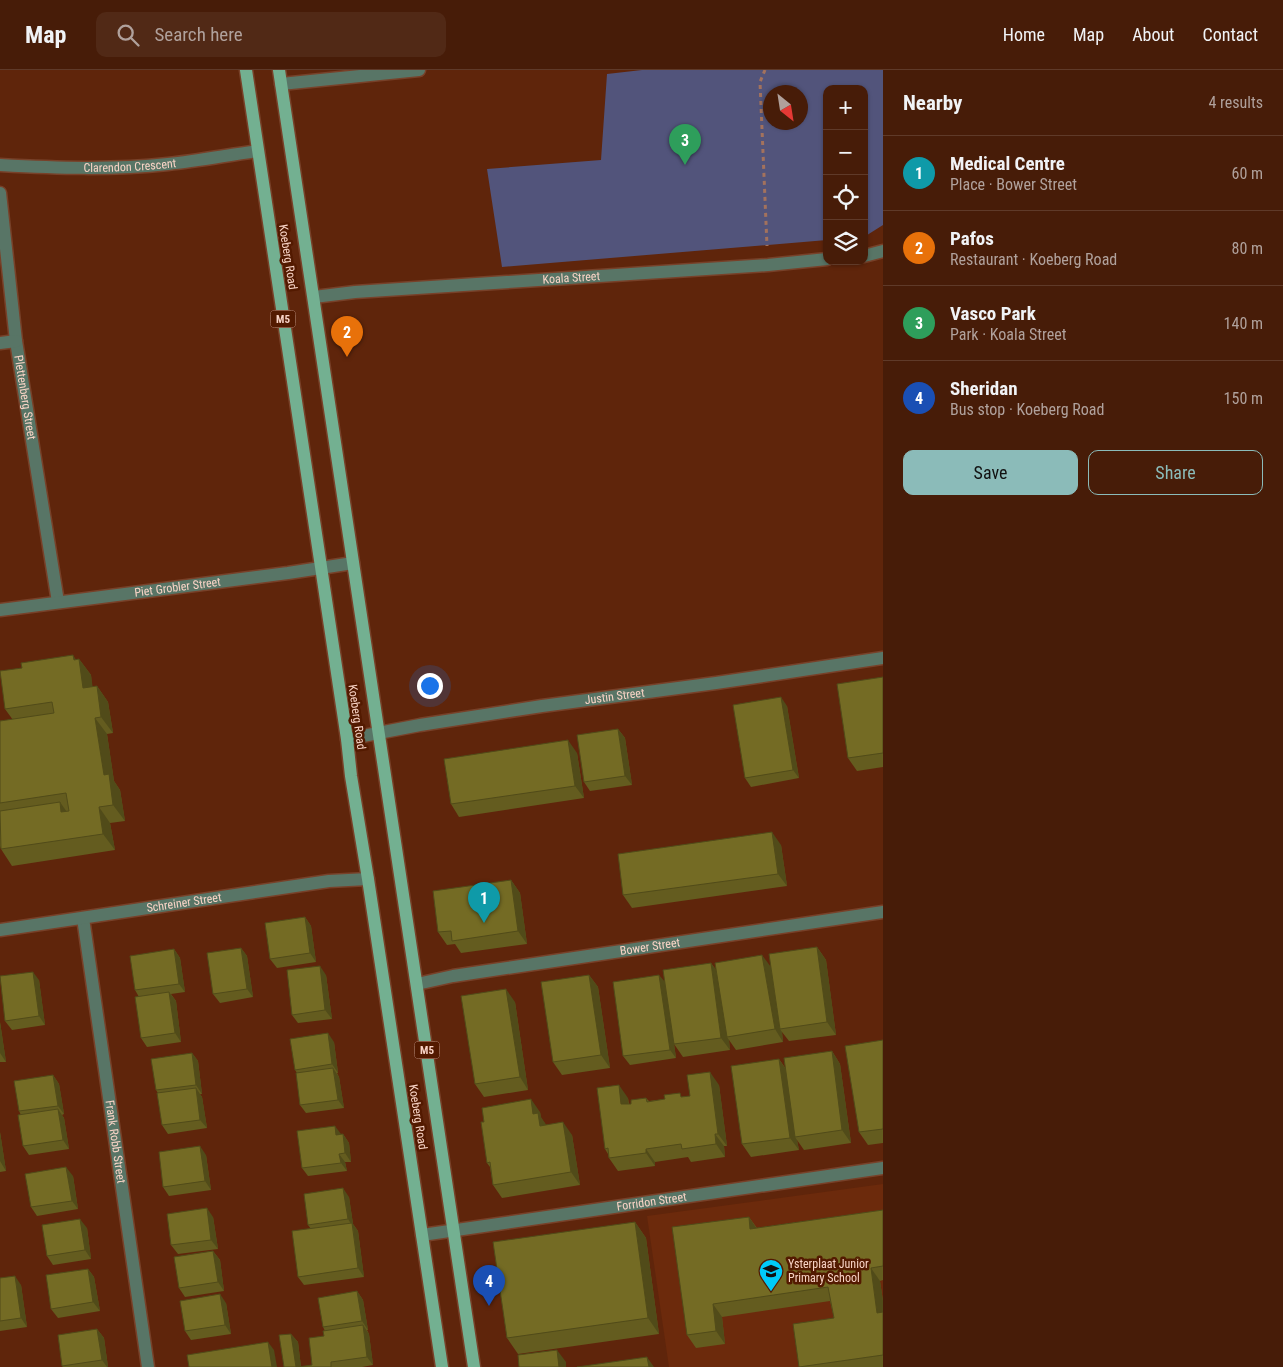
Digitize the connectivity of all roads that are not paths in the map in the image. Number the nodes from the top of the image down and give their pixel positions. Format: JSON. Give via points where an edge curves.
{"nodes":[{"id":1,"x":246,"y":70,"type":"edge"},
{"id":2,"x":279,"y":70,"type":"edge"},
{"id":3,"x":419,"y":70,"type":"edge"},
{"id":4,"x":281,"y":84,"type":"junction"},
{"id":5,"x":258,"y":150,"type":"junction"},
{"id":6,"x":0,"y":165,"type":"edge"},
{"id":7,"x":0,"y":192,"type":"edge"},
{"id":8,"x":883,"y":251,"type":"edge"},
{"id":9,"x":868,"y":255,"type":"edge"},
{"id":10,"x":823,"y":259,"type":"edge"},
{"id":11,"x":314,"y":297,"type":"junction"},
{"id":12,"x":16,"y":341,"type":"junction"},
{"id":13,"x":0,"y":344,"type":"edge"},
{"id":14,"x":353,"y":563,"type":"junction"},
{"id":15,"x":321,"y":568,"type":"junction"},
{"id":16,"x":58,"y":602,"type":"junction"},
{"id":17,"x":0,"y":610,"type":"edge"},
{"id":18,"x":883,"y":658,"type":"edge"},
{"id":19,"x":379,"y":734,"type":"junction"},
{"id":20,"x":347,"y":739,"type":"junction"},
{"id":21,"x":368,"y":879,"type":"junction"},
{"id":22,"x":883,"y":912,"type":"edge"},
{"id":23,"x":82,"y":918,"type":"junction"},
{"id":24,"x":0,"y":930,"type":"edge"},
{"id":25,"x":417,"y":984,"type":"junction"},
{"id":26,"x":883,"y":1168,"type":"edge"},
{"id":27,"x":454,"y":1230,"type":"junction"},
{"id":28,"x":422,"y":1235,"type":"junction"},
{"id":29,"x":148,"y":1367,"type":"edge"},
{"id":30,"x":442,"y":1367,"type":"edge"},
{"id":31,"x":474,"y":1367,"type":"edge"}],
"edges":[{"from":1,"to":5,"type":"main road","name":"Koeberg Road","number":"M5"},
{"from":2,"to":4,"type":"main road","name":"Koeberg Road","number":"M5"},
{"from":3,"to":4,"type":"street"},
{"from":4,"to":11,"type":"main road","name":"Koeberg Road","number":"M5"},
{"from":5,"to":6,"type":"street","name":"Clarendon Crescent","via":[[168,164],[112,168]]},
{"from":5,"to":15,"type":"main road","name":"Koeberg Road","number":"M5"},
{"from":7,"to":12,"type":"street","name":"Plettenberg Street"},
{"from":8,"to":9,"type":"street"},
{"from":10,"to":11,"type":"street","name":"Koala Street"},
{"from":11,"to":14,"type":"main road","name":"Koeberg Road","number":"M5"},
{"from":12,"to":13,"type":"street"},
{"from":12,"to":16,"type":"street","name":"Plettenberg Street"},
{"from":14,"to":15,"type":"street","name":"Piet Grobler Street"},
{"from":14,"to":19,"type":"main road","name":"Koeberg Road","number":"M5"},
{"from":15,"to":16,"type":"street","name":"Piet Grobler Street"},
{"from":15,"to":20,"type":"main road","name":"Koeberg Road","number":"M5"},
{"from":16,"to":17,"type":"street","name":"Piet Grobler Street"},
{"from":18,"to":19,"type":"street","name":"Justin Street","via":[[542,706]]},
{"from":19,"to":20,"type":"street","name":"Justin Street"},
{"from":19,"to":25,"type":"main road","name":"Koeberg Road","number":"M5"},
{"from":20,"to":21,"type":"main road","name":"Koeberg Road","number":"M5"},
{"from":21,"to":23,"type":"street","name":"Schreiner Street","via":[[329,881]]},
{"from":21,"to":28,"type":"main road","name":"Koeberg Road","number":"M5"},
{"from":22,"to":25,"type":"street","name":"Bower Street"},
{"from":23,"to":24,"type":"street","name":"Schreiner Street"},
{"from":23,"to":29,"type":"street","name":"Frank Robb Street"},
{"from":25,"to":27,"type":"main road","name":"Koeberg Road","number":"M5"},
{"from":26,"to":27,"type":"street","name":"Forridon Street"},
{"from":27,"to":28,"type":"street","name":"Forridon Street"},
{"from":27,"to":31,"type":"main road","name":"Koeberg Road","number":"M5"},
{"from":28,"to":30,"type":"main road","name":"Koeberg Road","number":"M5"}]}
